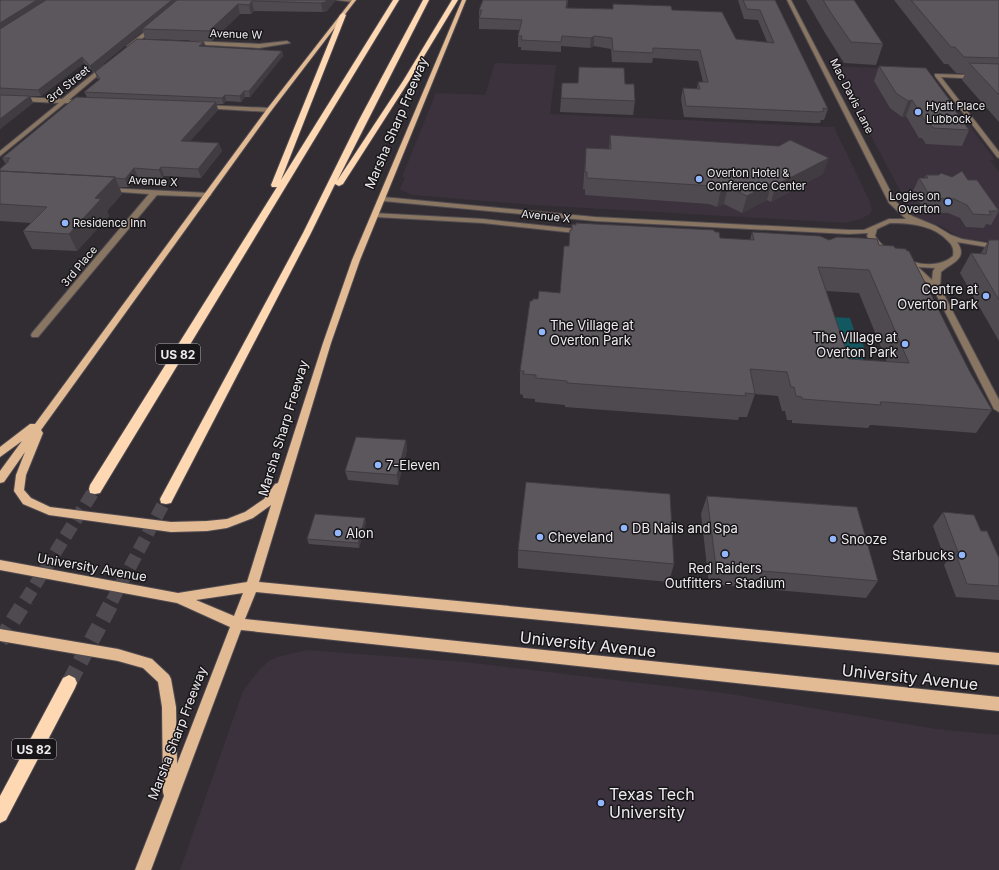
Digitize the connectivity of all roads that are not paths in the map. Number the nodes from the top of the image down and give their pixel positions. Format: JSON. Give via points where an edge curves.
{"nodes":[{"id":1,"x":339,"y":0,"type":"edge"},
{"id":2,"x":354,"y":0,"type":"edge"},
{"id":3,"x":396,"y":0,"type":"edge"},
{"id":4,"x":426,"y":0,"type":"edge"},
{"id":5,"x":455,"y":0,"type":"edge"},
{"id":6,"x":464,"y":0,"type":"edge"},
{"id":7,"x":789,"y":0,"type":"edge"},
{"id":8,"x":343,"y":15,"type":"junction"},
{"id":9,"x":160,"y":22,"type":"edge"},
{"id":10,"x":137,"y":41,"type":"junction"},
{"id":11,"x":144,"y":41,"type":"edge"},
{"id":12,"x":183,"y":43,"type":"edge"},
{"id":13,"x":287,"y":43,"type":"dead end"},
{"id":14,"x":126,"y":50,"type":"edge"},
{"id":15,"x":108,"y":64,"type":"edge"},
{"id":16,"x":999,"y":78,"type":"edge"},
{"id":17,"x":0,"y":98,"type":"edge"},
{"id":18,"x":64,"y":101,"type":"junction"},
{"id":19,"x":88,"y":102,"type":"edge"},
{"id":20,"x":198,"y":107,"type":"edge"},
{"id":21,"x":269,"y":110,"type":"junction"},
{"id":22,"x":0,"y":154,"type":"edge"},
{"id":23,"x":999,"y":156,"type":"edge"},
{"id":24,"x":101,"y":189,"type":"edge"},
{"id":25,"x":155,"y":192,"type":"junction"},
{"id":26,"x":208,"y":195,"type":"junction"},
{"id":27,"x":382,"y":199,"type":"junction"},
{"id":28,"x":893,"y":203,"type":"junction"},
{"id":29,"x":376,"y":215,"type":"junction"},
{"id":30,"x":262,"y":219,"type":"junction"},
{"id":31,"x":889,"y":221,"type":"junction"},
{"id":32,"x":922,"y":224,"type":"junction"},
{"id":33,"x":874,"y":228,"type":"junction"},
{"id":34,"x":591,"y":232,"type":"edge"},
{"id":35,"x":307,"y":233,"type":"junction"},
{"id":36,"x":946,"y":235,"type":"junction"},
{"id":37,"x":997,"y":247,"type":"edge"},
{"id":38,"x":868,"y":249,"type":"edge"},
{"id":39,"x":882,"y":251,"type":"junction"},
{"id":40,"x":957,"y":252,"type":"junction"},
{"id":41,"x":901,"y":261,"type":"junction"},
{"id":42,"x":945,"y":264,"type":"junction"},
{"id":43,"x":936,"y":287,"type":"junction"},
{"id":44,"x":35,"y":335,"type":"dead end"},
{"id":45,"x":999,"y":409,"type":"edge"},
{"id":46,"x":43,"y":420,"type":"junction"},
{"id":47,"x":0,"y":453,"type":"edge"},
{"id":48,"x":0,"y":479,"type":"edge"},
{"id":49,"x":284,"y":481,"type":"junction"},
{"id":50,"x":95,"y":489,"type":"tunnel mouth"},
{"id":51,"x":166,"y":499,"type":"tunnel mouth"},
{"id":52,"x":0,"y":565,"type":"edge"},
{"id":53,"x":252,"y":586,"type":"junction"},
{"id":54,"x":178,"y":598,"type":"junction"},
{"id":55,"x":238,"y":624,"type":"junction"},
{"id":56,"x":0,"y":635,"type":"edge"},
{"id":57,"x":999,"y":658,"type":"edge"},
{"id":58,"x":69,"y":684,"type":"tunnel mouth"},
{"id":59,"x":999,"y":704,"type":"edge"},
{"id":60,"x":171,"y":798,"type":"junction"},
{"id":61,"x":0,"y":814,"type":"edge"},
{"id":62,"x":143,"y":870,"type":"edge"}],
"edges":[{"from":1,"to":2,"type":"street"},
{"from":2,"to":8,"type":"main road"},
{"from":3,"to":30,"type":"highway","number":"US 82"},
{"from":4,"to":35,"type":"highway","name":"Marsha Sharp Freeway"},
{"from":5,"to":35,"type":"highway"},
{"from":6,"to":27,"type":"main road","name":"Marsha Sharp Freeway"},
{"from":7,"to":28,"type":"street","name":"Mac Davis Lane"},
{"from":8,"to":21,"type":"main road"},
{"from":8,"to":30,"type":"highway"},
{"from":9,"to":10,"type":"street"},
{"from":10,"to":11,"type":"street"},
{"from":10,"to":14,"type":"street"},
{"from":12,"to":13,"type":"street","name":"Avenue W","via":[[259,46]]},
{"from":15,"to":18,"type":"street","name":"3rd Street"},
{"from":16,"to":23,"type":"street","via":[[937,76]]},
{"from":17,"to":18,"type":"street"},
{"from":18,"to":19,"type":"street"},
{"from":18,"to":22,"type":"street","name":"3rd Street"},
{"from":20,"to":21,"type":"street"},
{"from":21,"to":26,"type":"main road"},
{"from":24,"to":25,"type":"street","name":"Avenue X"},
{"from":25,"to":26,"type":"street","name":"Avenue X"},
{"from":25,"to":44,"type":"street","name":"3rd Place"},
{"from":26,"to":46,"type":"main road"},
{"from":27,"to":29,"type":"main road","name":"Marsha Sharp Freeway"},
{"from":27,"to":33,"type":"street","name":"Avenue X","via":[[595,219],[849,232],[865,232]]},
{"from":28,"to":31,"type":"street","via":[[892,219]]},
{"from":28,"to":32,"type":"street","name":"Mac Davis Lane","via":[[909,218]]},
{"from":29,"to":34,"type":"street","name":"Avenue X","via":[[483,221]]},
{"from":29,"to":49,"type":"main road","name":"Marsha Sharp Freeway","via":[[356,260],[327,343]]},
{"from":30,"to":50,"type":"highway","number":"US 82"},
{"from":31,"to":32,"type":"street"},
{"from":31,"to":33,"type":"street","name":"Avenue X"},
{"from":32,"to":36,"type":"street"},
{"from":33,"to":39,"type":"street","via":[[871,232],[872,241]]},
{"from":35,"to":51,"type":"highway","name":"Marsha Sharp Freeway"},
{"from":36,"to":37,"type":"street","via":[[961,241]]},
{"from":36,"to":40,"type":"street","via":[[953,241]]},
{"from":37,"to":40,"type":"street"},
{"from":38,"to":39,"type":"street"},
{"from":39,"to":41,"type":"street"},
{"from":40,"to":42,"type":"street","via":[[952,261]]},
{"from":41,"to":42,"type":"street","via":[[917,265]]},
{"from":41,"to":43,"type":"street","via":[[916,269]]},
{"from":42,"to":43,"type":"street","via":[[937,271]]},
{"from":43,"to":45,"type":"street"},
{"from":46,"to":47,"type":"main road"},
{"from":46,"to":48,"type":"main road"},
{"from":46,"to":49,"type":"main road","via":[[22,474],[19,491],[27,501],[49,511],[171,527],[207,526],[227,523],[249,514],[268,502]]},
{"from":49,"to":53,"type":"main road","name":"Marsha Sharp Freeway"},
{"from":52,"to":54,"type":"main road","name":"University Avenue"},
{"from":53,"to":54,"type":"main road","name":"University Avenue"},
{"from":53,"to":55,"type":"main road","name":"Marsha Sharp Freeway"},
{"from":53,"to":57,"type":"main road","name":"University Avenue"},
{"from":54,"to":55,"type":"main road","name":"University Avenue"},
{"from":55,"to":59,"type":"main road","name":"University Avenue"},
{"from":55,"to":60,"type":"main road","name":"Marsha Sharp Freeway"},
{"from":56,"to":60,"type":"main road","via":[[118,655],[147,663],[164,679],[169,707]]},
{"from":58,"to":61,"type":"highway","number":"US 82"},
{"from":60,"to":62,"type":"main road","name":"Marsha Sharp Freeway"}]}
